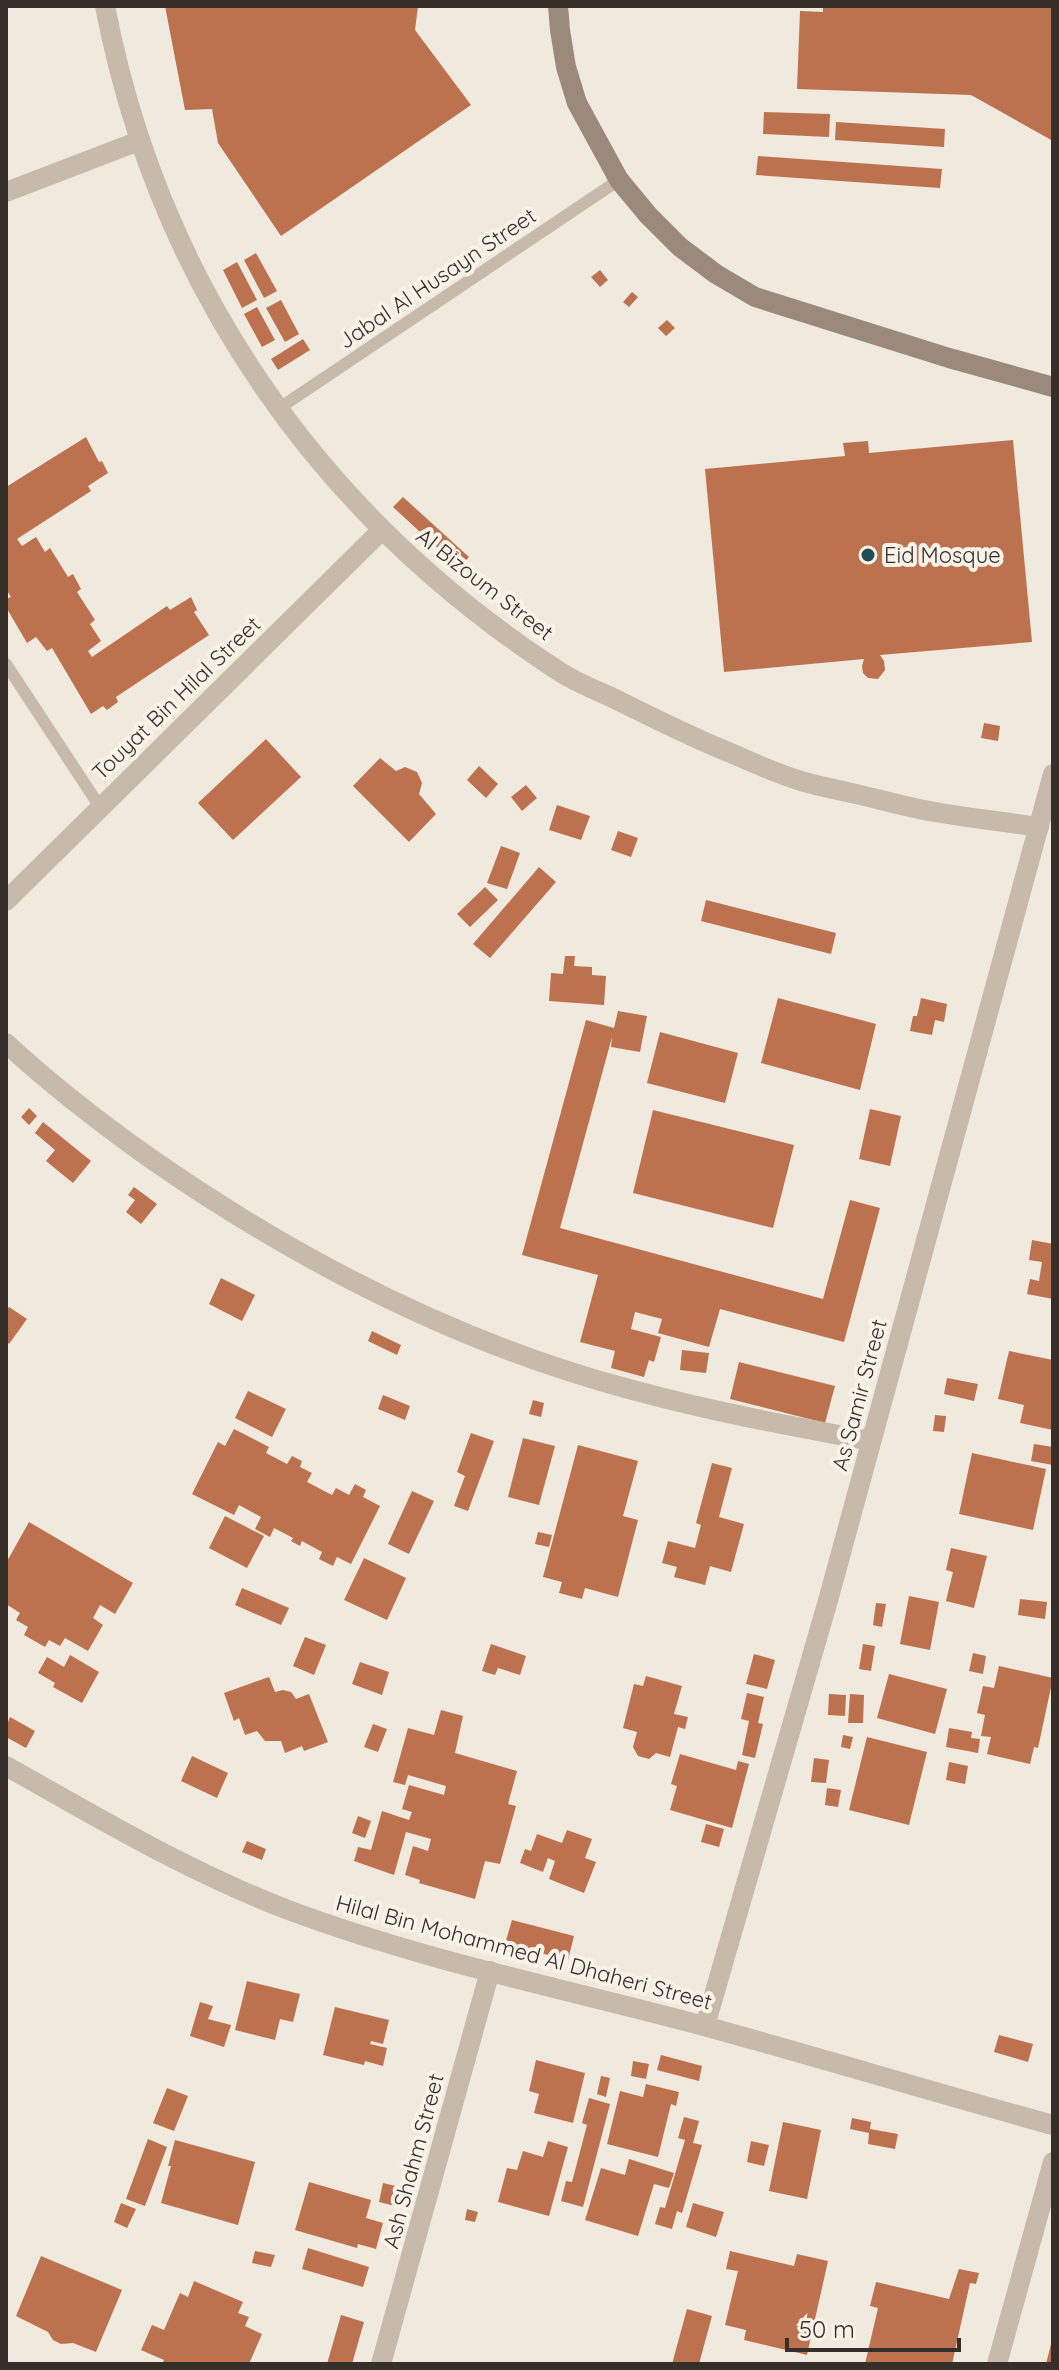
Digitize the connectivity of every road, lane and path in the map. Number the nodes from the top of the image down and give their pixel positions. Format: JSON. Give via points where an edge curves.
{"nodes":[{"id":1,"x":105,"y":6,"type":"edge"},
{"id":2,"x":558,"y":6,"type":"edge"},
{"id":3,"x":139,"y":141,"type":"junction"},
{"id":4,"x":619,"y":180,"type":"junction"},
{"id":5,"x":6,"y":192,"type":"edge"},
{"id":6,"x":1053,"y":387,"type":"edge"},
{"id":7,"x":278,"y":409,"type":"junction"},
{"id":8,"x":381,"y":531,"type":"junction"},
{"id":9,"x":6,"y":664,"type":"edge"},
{"id":10,"x":1053,"y":774,"type":"edge"},
{"id":11,"x":100,"y":807,"type":"junction"},
{"id":12,"x":1039,"y":827,"type":"junction"},
{"id":13,"x":6,"y":901,"type":"edge"},
{"id":14,"x":6,"y":1043,"type":"edge"},
{"id":15,"x":871,"y":1441,"type":"junction"},
{"id":16,"x":6,"y":1766,"type":"edge"},
{"id":17,"x":490,"y":1971,"type":"junction"},
{"id":18,"x":705,"y":2026,"type":"junction"},
{"id":19,"x":1053,"y":2125,"type":"edge"},
{"id":20,"x":1053,"y":2162,"type":"edge"},
{"id":21,"x":381,"y":2364,"type":"edge"},
{"id":22,"x":997,"y":2364,"type":"edge"}],
"edges":[{"from":1,"to":3,"type":"street","name":"Al Bizoum Street"},
{"from":2,"to":4,"type":"street","via":[[577,103]]},
{"from":3,"to":5,"type":"street"},
{"from":3,"to":7,"type":"street","name":"Al Bizoum Street","via":[[171,224],[219,319]]},
{"from":4,"to":6,"type":"street","via":[[680,247],[755,297]]},
{"from":4,"to":7,"type":"lane","name":"Jabal Al Husayn Street"},
{"from":7,"to":8,"type":"street","name":"Al Bizoum Street"},
{"from":8,"to":11,"type":"street","name":"Touyat Bin Hilal Street"},
{"from":8,"to":12,"type":"street","name":"Al Bizoum Street","via":[[454,596],[559,672],[682,733],[795,779],[921,809]]},
{"from":9,"to":11,"type":"lane"},
{"from":10,"to":12,"type":"street","name":"As Samir Street"},
{"from":11,"to":13,"type":"street","name":"Touyat Bin Hilal Street"},
{"from":12,"to":15,"type":"street","name":"As Samir Street"},
{"from":14,"to":15,"type":"street","via":[[109,1128],[204,1196],[408,1308],[627,1389]]},
{"from":15,"to":18,"type":"street","name":"As Samir Street"},
{"from":16,"to":17,"type":"street","name":"Hilal Bin Mohammed Al Dhaheri Street","via":[[225,1884],[358,1934]]},
{"from":17,"to":18,"type":"street","name":"Hilal Bin Mohammed Al Dhaheri Street"},
{"from":17,"to":21,"type":"street","name":"Ash Shahm Street"},
{"from":18,"to":19,"type":"street","name":"Hilal Bin Mohammed Al Dhaheri Street"},
{"from":20,"to":22,"type":"street"}]}
